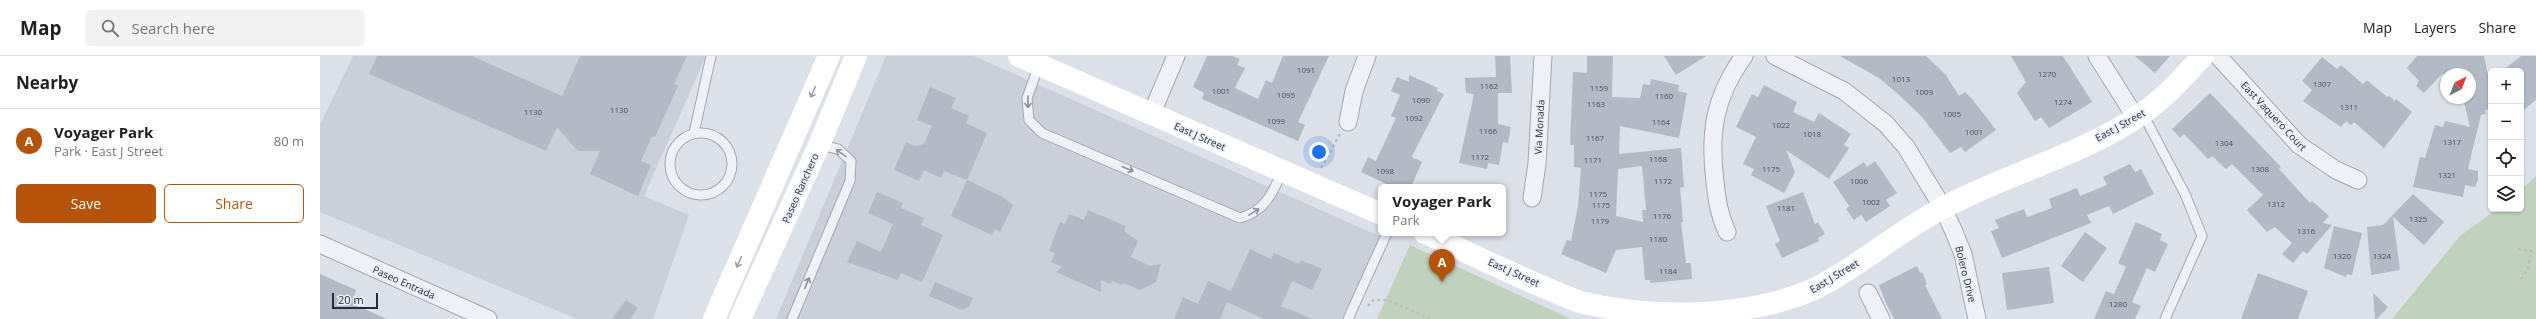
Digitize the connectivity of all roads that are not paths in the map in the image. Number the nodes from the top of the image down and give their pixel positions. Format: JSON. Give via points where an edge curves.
{"nodes":[{"id":1,"x":711,"y":56,"type":"edge"},
{"id":2,"x":829,"y":56,"type":"edge"},
{"id":3,"x":856,"y":56,"type":"edge"},
{"id":4,"x":1019,"y":56,"type":"edge"},
{"id":5,"x":1176,"y":56,"type":"edge"},
{"id":6,"x":1367,"y":56,"type":"edge"},
{"id":7,"x":1543,"y":56,"type":"edge"},
{"id":8,"x":1744,"y":56,"type":"edge"},
{"id":9,"x":1775,"y":56,"type":"edge"},
{"id":10,"x":2097,"y":56,"type":"edge"},
{"id":11,"x":2203,"y":56,"type":"edge"},
{"id":12,"x":2218,"y":56,"type":"edge"},
{"id":13,"x":1039,"y":65,"type":"junction"},
{"id":14,"x":1151,"y":115,"type":"junction"},
{"id":15,"x":2140,"y":116,"type":"junction"},
{"id":16,"x":1348,"y":122,"type":"road end"},
{"id":17,"x":694,"y":133,"type":"junction"},
{"id":18,"x":819,"y":146,"type":"junction"},
{"id":19,"x":1282,"y":172,"type":"junction"},
{"id":20,"x":2358,"y":180,"type":"dead end"},
{"id":21,"x":1532,"y":198,"type":"dead end"},
{"id":22,"x":1943,"y":208,"type":"junction"},
{"id":23,"x":1378,"y":213,"type":"edge"},
{"id":24,"x":1727,"y":232,"type":"dead end"},
{"id":25,"x":750,"y":236,"type":"junction"},
{"id":26,"x":1386,"y":236,"type":"edge"},
{"id":27,"x":1432,"y":236,"type":"edge"},
{"id":28,"x":320,"y":244,"type":"edge"},
{"id":29,"x":1868,"y":293,"type":"dead end"},
{"id":30,"x":488,"y":319,"type":"edge"},
{"id":31,"x":714,"y":319,"type":"edge"},
{"id":32,"x":740,"y":319,"type":"edge"},
{"id":33,"x":792,"y":319,"type":"edge"},
{"id":34,"x":1348,"y":319,"type":"edge"},
{"id":35,"x":1881,"y":319,"type":"edge"},
{"id":36,"x":1977,"y":319,"type":"edge"},
{"id":37,"x":2165,"y":319,"type":"edge"}],
"edges":[{"from":1,"to":17,"type":"lane"},
{"from":2,"to":25,"type":"street","one_way":true},
{"from":3,"to":18,"type":"street","name":"Paseo Ranchero"},
{"from":4,"to":13,"type":"street","name":"East J Street"},
{"from":5,"to":14,"type":"street"},
{"from":6,"to":16,"type":"street","via":[[1354,90]]},
{"from":7,"to":21,"type":"street","name":"Via Monada","via":[[1537,164]]},
{"from":8,"to":24,"type":"street","via":[[1735,68],[1722,96],[1712,138],[1719,215]]},
{"from":9,"to":22,"type":"street","name":"Bolero Drive","via":[[1844,91],[1886,124],[1906,147]]},
{"from":10,"to":15,"type":"street"},
{"from":11,"to":15,"type":"street","name":"East J Street","via":[[2162,99]]},
{"from":12,"to":20,"type":"street","name":"East Vaquero Court","via":[[2299,145],[2336,170]]},
{"from":13,"to":14,"type":"street","name":"East J Street"},
{"from":13,"to":19,"type":"lane","one_way":true,"via":[[1027,98],[1029,120],[1042,133],[1240,218],[1254,214],[1269,199]]},
{"from":14,"to":19,"type":"street","name":"East J Street"},
{"from":15,"to":22,"type":"street","name":"East J Street","via":[[2109,133]]},
{"from":15,"to":37,"type":"lane","via":[[2185,194],[2202,236]]},
{"from":17,"to":17,"type":"lane","via":[[685,136],[672,151],[671,170],[674,180],[689,193],[708,194],[726,183],[733,162],[731,152],[716,136],[705,132]]},
{"from":18,"to":25,"type":"street","via":[[806,145],[797,154],[779,198]]},
{"from":18,"to":32,"type":"street","name":"Paseo Ranchero"},
{"from":33,"to":18,"type":"lane","one_way":true,"via":[[850,182],[851,161],[838,149]]},
{"from":19,"to":23,"type":"street","name":"East J Street"},
{"from":22,"to":27,"type":"street","name":"East J Street","via":[[1814,289],[1774,305],[1715,316],[1645,317],[1581,302]]},
{"from":22,"to":36,"type":"street","name":"Bolero Drive","via":[[1963,254]]},
{"from":25,"to":31,"type":"street","one_way":true},
{"from":26,"to":34,"type":"lane"},
{"from":28,"to":30,"type":"street","name":"Paseo Entrada"},
{"from":29,"to":35,"type":"street"}]}
